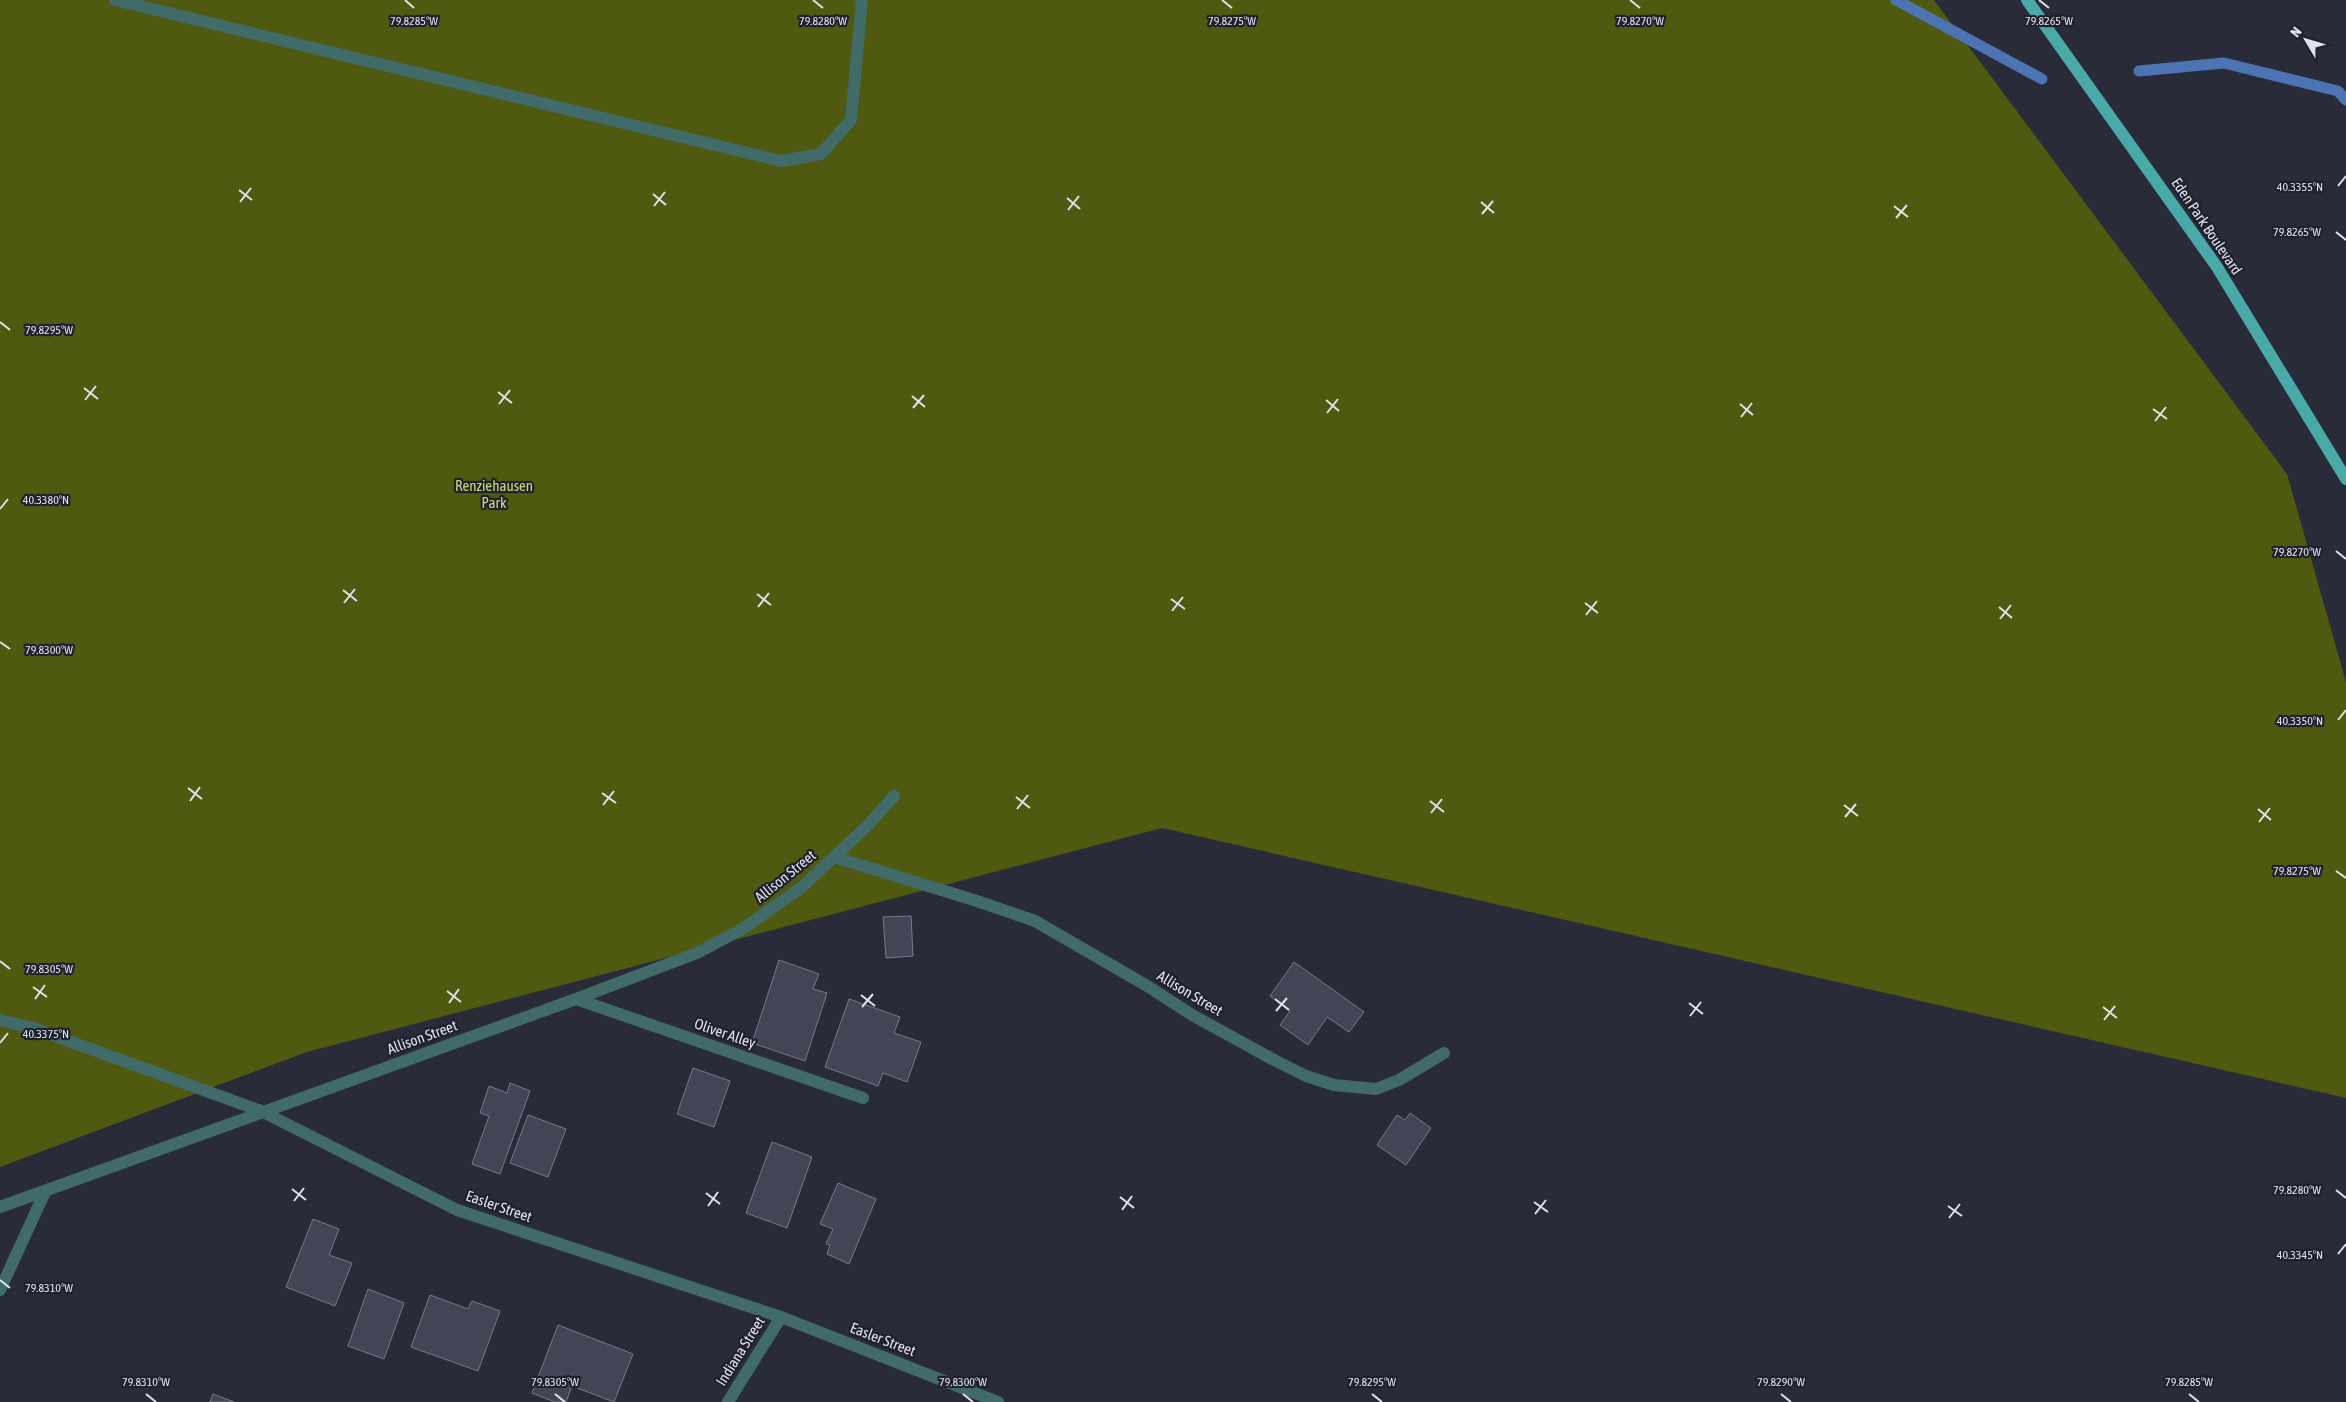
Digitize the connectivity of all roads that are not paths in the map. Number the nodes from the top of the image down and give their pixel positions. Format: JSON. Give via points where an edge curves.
{"nodes":[{"id":1,"x":115,"y":0,"type":"edge"},
{"id":2,"x":862,"y":0,"type":"edge"},
{"id":3,"x":2027,"y":0,"type":"edge"},
{"id":4,"x":2346,"y":479,"type":"edge"},
{"id":5,"x":894,"y":796,"type":"dead end"},
{"id":6,"x":834,"y":857,"type":"junction"},
{"id":7,"x":576,"y":999,"type":"junction"},
{"id":8,"x":0,"y":1020,"type":"edge"},
{"id":9,"x":1444,"y":1053,"type":"dead end"},
{"id":10,"x":863,"y":1098,"type":"dead end"},
{"id":11,"x":261,"y":1111,"type":"junction"},
{"id":12,"x":45,"y":1192,"type":"junction"},
{"id":13,"x":0,"y":1207,"type":"edge"},
{"id":14,"x":0,"y":1290,"type":"edge"},
{"id":15,"x":781,"y":1317,"type":"junction"},
{"id":16,"x":728,"y":1402,"type":"edge"},
{"id":17,"x":998,"y":1402,"type":"edge"}],
"edges":[{"from":1,"to":2,"type":"street","via":[[781,161],[821,154],[851,120]]},
{"from":3,"to":4,"type":"main road","name":"Eden Park Boulevard","via":[[2217,267]]},
{"from":5,"to":6,"type":"street","name":"Allison Street"},
{"from":6,"to":7,"type":"street","name":"Allison Street","via":[[802,887],[744,928],[697,953]]},
{"from":6,"to":9,"type":"street","name":"Allison Street","via":[[1035,921],[1192,1015],[1276,1061],[1334,1085],[1376,1089],[1399,1080]]},
{"from":7,"to":10,"type":"street","name":"Oliver Alley"},
{"from":7,"to":11,"type":"street","name":"Allison Street"},
{"from":8,"to":11,"type":"street","name":"Easler Street","via":[[32,1028]]},
{"from":11,"to":12,"type":"street","name":"Allison Street"},
{"from":11,"to":15,"type":"street","name":"Easler Street","via":[[457,1210]]},
{"from":12,"to":13,"type":"street","name":"Allison Street"},
{"from":12,"to":14,"type":"street"},
{"from":15,"to":16,"type":"street","name":"Indiana Street"},
{"from":15,"to":17,"type":"street","name":"Easler Street"}]}
